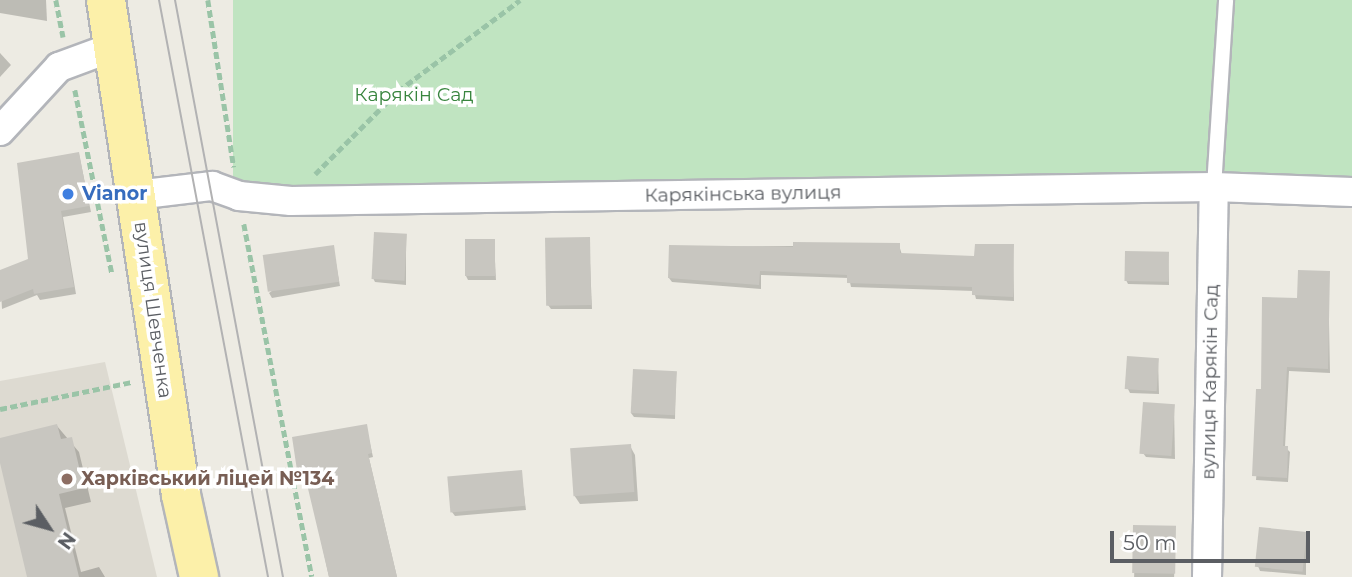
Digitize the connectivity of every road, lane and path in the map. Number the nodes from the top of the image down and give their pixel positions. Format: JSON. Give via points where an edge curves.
{"nodes":[{"id":1,"x":106,"y":0,"type":"edge"},
{"id":2,"x":208,"y":0,"type":"edge"},
{"id":3,"x":520,"y":0,"type":"edge"},
{"id":4,"x":1226,"y":0,"type":"edge"},
{"id":5,"x":113,"y":47,"type":"junction"},
{"id":6,"x":0,"y":131,"type":"edge"},
{"id":7,"x":1214,"y":187,"type":"junction"},
{"id":8,"x":1352,"y":191,"type":"edge"},
{"id":9,"x":136,"y":195,"type":"junction"},
{"id":10,"x":239,"y":196,"type":"junction"},
{"id":11,"x":291,"y":201,"type":"junction"},
{"id":12,"x":246,"y":232,"type":"junction"},
{"id":13,"x":137,"y":381,"type":"dead end"},
{"id":14,"x":0,"y":409,"type":"edge"},
{"id":15,"x":199,"y":577,"type":"edge"},
{"id":16,"x":312,"y":577,"type":"edge"},
{"id":17,"x":1207,"y":577,"type":"edge"}],
"edges":[{"from":1,"to":5,"type":"main road","name":"вулиця Шевченка"},
{"from":2,"to":10,"type":"path"},
{"from":3,"to":11,"type":"path","via":[[398,91]]},
{"from":4,"to":7,"type":"lane"},
{"from":5,"to":6,"type":"street","via":[[59,67]]},
{"from":5,"to":9,"type":"main road","name":"вулиця Шевченка"},
{"from":7,"to":8,"type":"street","name":"Карякінська вулиця"},
{"from":7,"to":11,"type":"street","name":"Карякінська вулиця"},
{"from":7,"to":17,"type":"street","name":"вулиця Карякін Сад"},
{"from":9,"to":10,"type":"street","name":"Карякінська вулиця","via":[[212,186]]},
{"from":9,"to":15,"type":"main road","name":"вулиця Шевченка","via":[[181,495]]},
{"from":10,"to":11,"type":"street","name":"Карякінська вулиця"},
{"from":10,"to":12,"type":"path"},
{"from":11,"to":12,"type":"path"},
{"from":12,"to":16,"type":"path"},
{"from":13,"to":14,"type":"path"}]}
